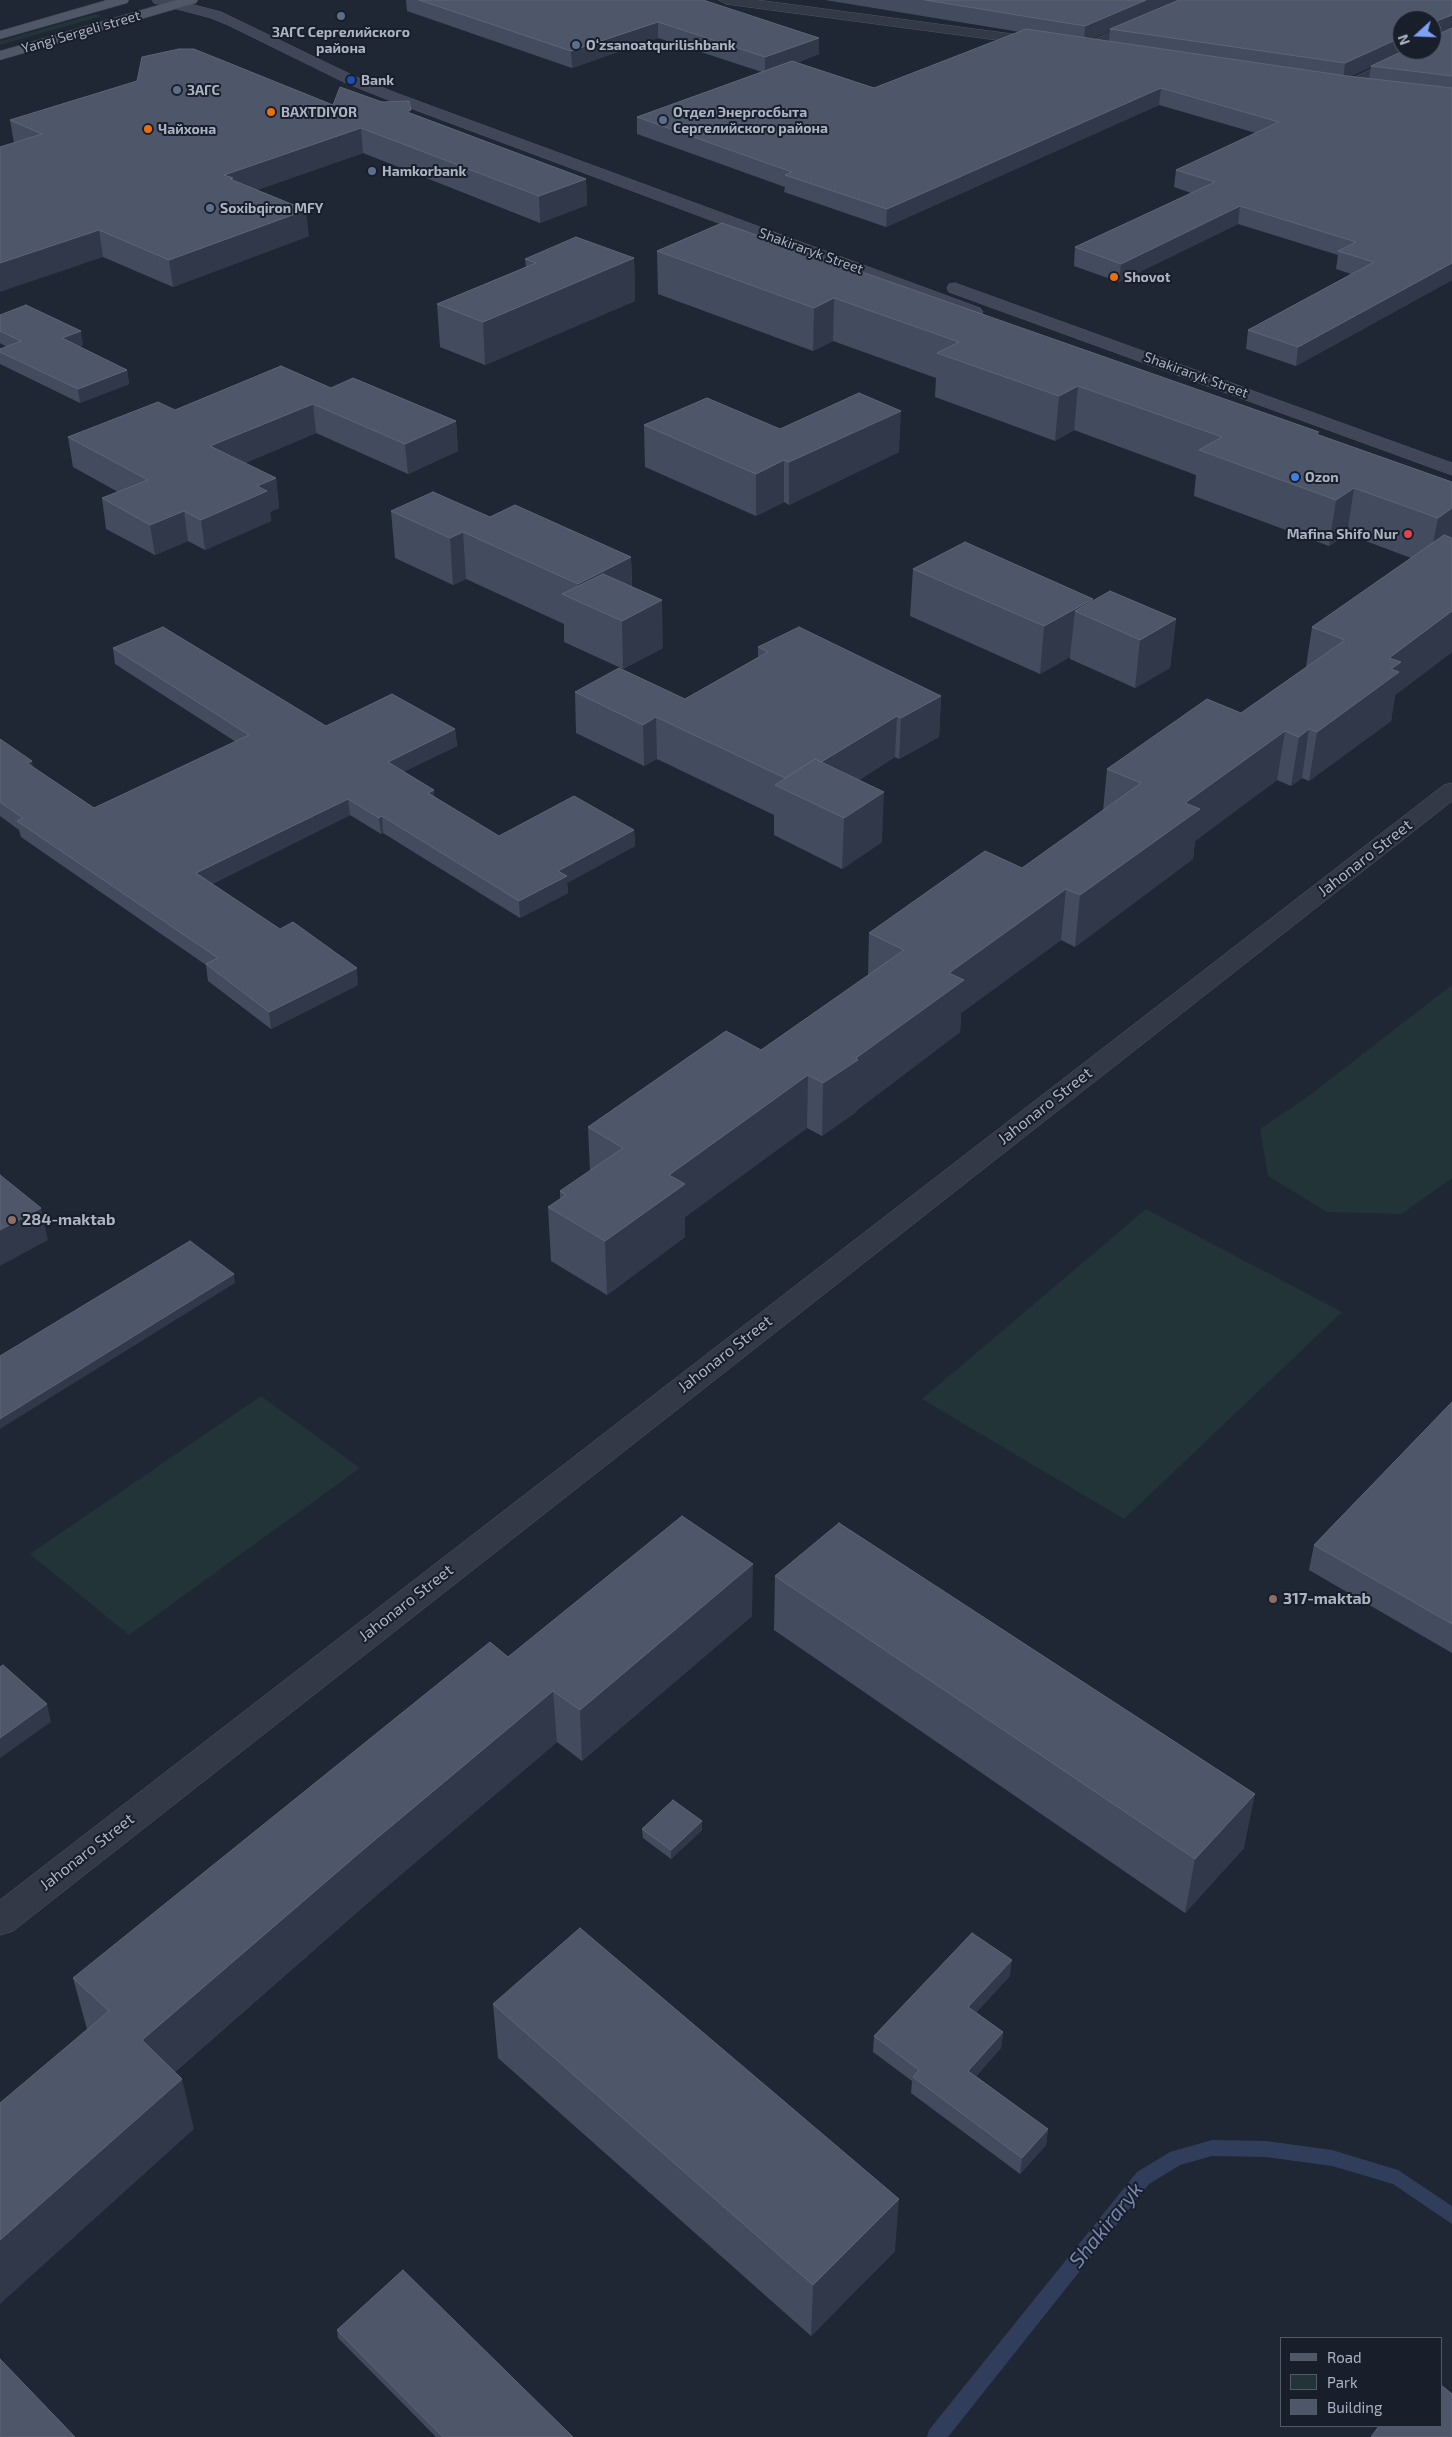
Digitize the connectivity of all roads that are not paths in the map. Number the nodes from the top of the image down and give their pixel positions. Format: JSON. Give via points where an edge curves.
{"nodes":[{"id":1,"x":122,"y":0,"type":"edge"},
{"id":2,"x":158,"y":0,"type":"edge"},
{"id":3,"x":191,"y":0,"type":"edge"},
{"id":4,"x":212,"y":0,"type":"edge"},
{"id":5,"x":726,"y":0,"type":"edge"},
{"id":6,"x":1199,"y":0,"type":"edge"},
{"id":7,"x":175,"y":5,"type":"junction"},
{"id":8,"x":866,"y":6,"type":"dead end"},
{"id":9,"x":842,"y":15,"type":"junction"},
{"id":10,"x":0,"y":35,"type":"edge"},
{"id":11,"x":1056,"y":44,"type":"edge"},
{"id":12,"x":1114,"y":52,"type":"edge"},
{"id":13,"x":0,"y":56,"type":"edge"},
{"id":14,"x":1400,"y":60,"type":"edge"},
{"id":15,"x":1374,"y":90,"type":"edge"},
{"id":16,"x":1088,"y":354,"type":"edge"},
{"id":17,"x":1452,"y":469,"type":"edge"},
{"id":18,"x":1452,"y":790,"type":"edge"},
{"id":19,"x":0,"y":1920,"type":"edge"}],
"edges":[{"from":1,"to":10,"type":"main road","name":"Yangi Sergeli street"},
{"from":2,"to":7,"type":"main road","name":"Shakiraryk Street"},
{"from":3,"to":7,"type":"main road","name":"Yangi Sergeli street"},
{"from":4,"to":17,"type":"main road","name":"Shakiraryk Street","via":[[256,16],[338,57],[432,97]]},
{"from":5,"to":9,"type":"street"},
{"from":6,"to":12,"type":"street","via":[[1081,47]]},
{"from":7,"to":13,"type":"main road","name":"Yangi Sergeli street"},
{"from":7,"to":16,"type":"main road","name":"Shakiraryk Street","via":[[233,22],[391,96]]},
{"from":8,"to":9,"type":"street"},
{"from":9,"to":11,"type":"street"},
{"from":14,"to":15,"type":"street","via":[[1340,86]]},
{"from":18,"to":19,"type":"street","name":"Jahonaro Street"}]}
